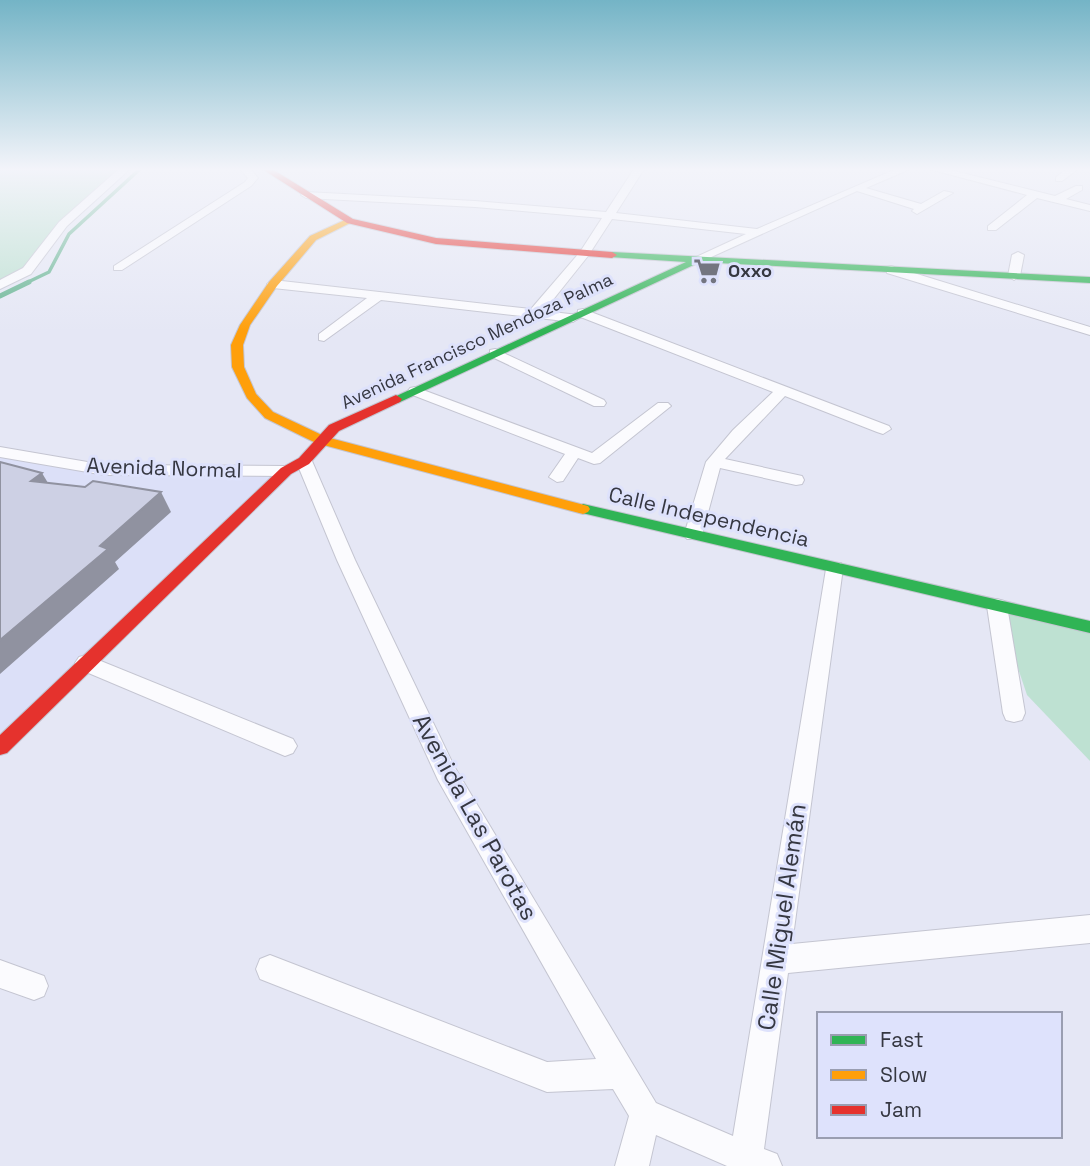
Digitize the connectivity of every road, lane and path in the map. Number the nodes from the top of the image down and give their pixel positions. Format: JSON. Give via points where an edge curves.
{"nodes":[{"id":1,"x":64,"y":223,"type":"edge"},
{"id":2,"x":187,"y":223,"type":"edge"},
{"id":3,"x":343,"y":223,"type":"edge"},
{"id":4,"x":363,"y":223,"type":"edge"},
{"id":5,"x":605,"y":223,"type":"edge"},
{"id":6,"x":683,"y":223,"type":"edge"},
{"id":7,"x":776,"y":223,"type":"edge"},
{"id":8,"x":998,"y":223,"type":"edge"},
{"id":9,"x":992,"y":228,"type":"dead end"},
{"id":10,"x":756,"y":232,"type":"junction"},
{"id":11,"x":584,"y":254,"type":"junction"},
{"id":12,"x":1018,"y":255,"type":"dead end"},
{"id":13,"x":698,"y":260,"type":"junction"},
{"id":14,"x":118,"y":268,"type":"dead end"},
{"id":15,"x":891,"y":270,"type":"junction"},
{"id":16,"x":1014,"y":276,"type":"junction"},
{"id":17,"x":1090,"y":280,"type":"edge"},
{"id":18,"x":273,"y":284,"type":"junction"},
{"id":19,"x":0,"y":285,"type":"edge"},
{"id":20,"x":380,"y":295,"type":"junction"},
{"id":21,"x":536,"y":312,"type":"junction"},
{"id":22,"x":578,"y":315,"type":"junction"},
{"id":23,"x":1090,"y":331,"type":"edge"},
{"id":24,"x":324,"y":337,"type":"dead end"},
{"id":25,"x":495,"y":353,"type":"junction"},
{"id":26,"x":783,"y":390,"type":"junction"},
{"id":27,"x":415,"y":391,"type":"junction"},
{"id":28,"x":599,"y":403,"type":"dead end"},
{"id":29,"x":663,"y":407,"type":"dead end"},
{"id":30,"x":883,"y":429,"type":"dead end"},
{"id":31,"x":321,"y":440,"type":"junction"},
{"id":32,"x":0,"y":452,"type":"edge"},
{"id":33,"x":574,"y":452,"type":"junction"},
{"id":34,"x":714,"y":462,"type":"junction"},
{"id":35,"x":295,"y":466,"type":"junction"},
{"id":36,"x":558,"y":477,"type":"dead end"},
{"id":37,"x":796,"y":480,"type":"dead end"},
{"id":38,"x":693,"y":535,"type":"junction"},
{"id":39,"x":834,"y":568,"type":"junction"},
{"id":40,"x":997,"y":606,"type":"junction"},
{"id":41,"x":1090,"y":627,"type":"edge"},
{"id":42,"x":86,"y":663,"type":"junction"},
{"id":43,"x":1014,"y":713,"type":"dead end"},
{"id":44,"x":285,"y":746,"type":"dead end"},
{"id":45,"x":0,"y":747,"type":"edge"},
{"id":46,"x":1090,"y":929,"type":"edge"},
{"id":47,"x":775,"y":960,"type":"junction"},
{"id":48,"x":270,"y":968,"type":"dead end"},
{"id":49,"x":0,"y":974,"type":"edge"},
{"id":50,"x":34,"y":986,"type":"dead end"},
{"id":51,"x":619,"y":1073,"type":"junction"},
{"id":52,"x":645,"y":1114,"type":"junction"},
{"id":53,"x":755,"y":1162,"type":"edge"},
{"id":54,"x":632,"y":1166,"type":"edge"}],
"edges":[{"from":1,"to":19,"type":"street","via":[[27,271]]},
{"from":2,"to":14,"type":"street"},
{"from":3,"to":18,"type":"street","name":"Calle Independencia","via":[[313,238]]},
{"from":4,"to":11,"type":"street","via":[[436,242]]},
{"from":5,"to":11,"type":"street"},
{"from":6,"to":10,"type":"street"},
{"from":7,"to":10,"type":"street","name":"Avenida Francisco Mendoza Palma"},
{"from":8,"to":9,"type":"street"},
{"from":10,"to":13,"type":"street","name":"Avenida Francisco Mendoza Palma"},
{"from":11,"to":13,"type":"street"},
{"from":11,"to":21,"type":"street"},
{"from":12,"to":16,"type":"street"},
{"from":13,"to":15,"type":"street"},
{"from":13,"to":22,"type":"street","name":"Avenida Francisco Mendoza Palma"},
{"from":15,"to":16,"type":"street"},
{"from":15,"to":23,"type":"street"},
{"from":16,"to":17,"type":"street"},
{"from":18,"to":20,"type":"street"},
{"from":18,"to":31,"type":"street","name":"Calle Independencia","via":[[245,325],[237,345],[239,367],[251,395],[269,415]]},
{"from":20,"to":21,"type":"street"},
{"from":20,"to":24,"type":"street"},
{"from":21,"to":22,"type":"street"},
{"from":22,"to":25,"type":"street","name":"Avenida Francisco Mendoza Palma"},
{"from":22,"to":26,"type":"street"},
{"from":25,"to":27,"type":"street","name":"Avenida Francisco Mendoza Palma"},
{"from":25,"to":28,"type":"street"},
{"from":26,"to":30,"type":"street"},
{"from":26,"to":34,"type":"street"},
{"from":27,"to":31,"type":"street","name":"Avenida Francisco Mendoza Palma","via":[[353,417]]},
{"from":27,"to":33,"type":"street"},
{"from":29,"to":33,"type":"street","via":[[594,459]]},
{"from":31,"to":35,"type":"street","name":"Avenida Francisco Mendoza Palma"},
{"from":31,"to":38,"type":"street","name":"Calle Independencia"},
{"from":32,"to":35,"type":"street","name":"Avenida Normal","via":[[105,470]]},
{"from":33,"to":36,"type":"street"},
{"from":34,"to":37,"type":"street"},
{"from":34,"to":38,"type":"street"},
{"from":35,"to":42,"type":"street","name":"Avenida Francisco Mendoza Palma"},
{"from":35,"to":51,"type":"street","name":"Avenida Las Parotas","via":[[346,560],[446,774]]},
{"from":38,"to":39,"type":"street","name":"Calle Independencia"},
{"from":39,"to":40,"type":"street","name":"Calle Independencia"},
{"from":39,"to":47,"type":"street","name":"Calle Miguel Alemán"},
{"from":40,"to":41,"type":"street","name":"Calle Independencia"},
{"from":40,"to":43,"type":"street"},
{"from":42,"to":44,"type":"street"},
{"from":42,"to":45,"type":"street","name":"Avenida Francisco Mendoza Palma"},
{"from":46,"to":47,"type":"street"},
{"from":47,"to":53,"type":"street","name":"Calle Miguel Alemán"},
{"from":48,"to":51,"type":"street","via":[[547,1077]]},
{"from":49,"to":50,"type":"street"},
{"from":51,"to":52,"type":"street","name":"Avenida Las Parotas"},
{"from":52,"to":53,"type":"street","name":"Calle Miguel Alemán"},
{"from":52,"to":54,"type":"street"}]}
